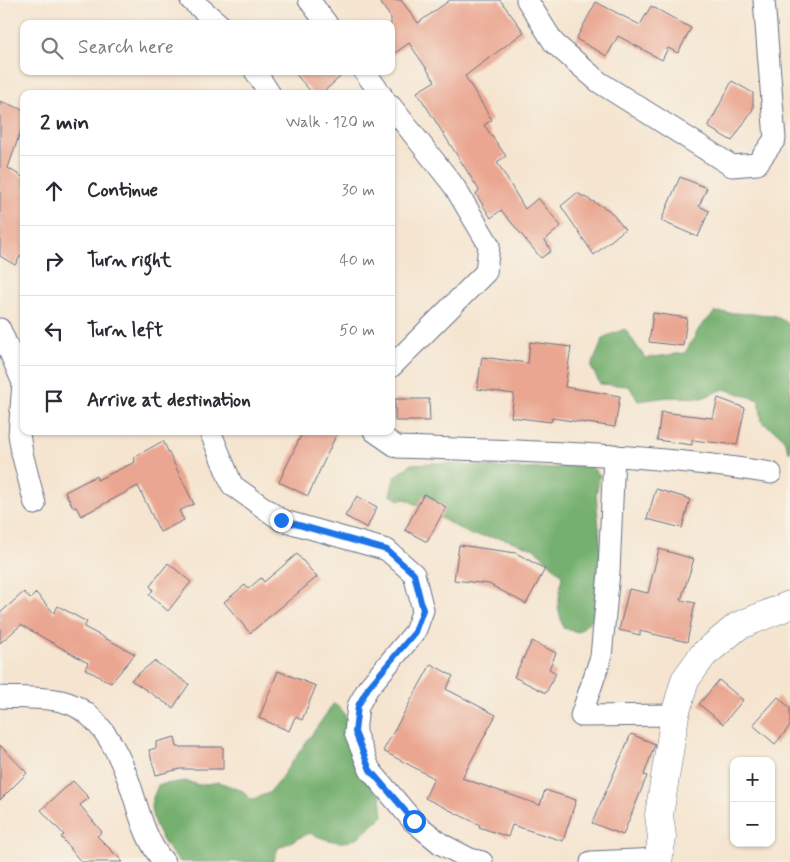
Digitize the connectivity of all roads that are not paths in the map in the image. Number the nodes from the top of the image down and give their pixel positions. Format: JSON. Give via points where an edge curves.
{"nodes":[{"id":1,"x":191,"y":0,"type":"edge"},
{"id":2,"x":309,"y":0,"type":"edge"},
{"id":3,"x":527,"y":0,"type":"edge"},
{"id":4,"x":764,"y":0,"type":"edge"},
{"id":5,"x":214,"y":20,"type":"edge"},
{"id":6,"x":323,"y":20,"type":"edge"},
{"id":7,"x":258,"y":75,"type":"edge"},
{"id":8,"x":367,"y":75,"type":"edge"},
{"id":9,"x":267,"y":90,"type":"edge"},
{"id":10,"x":378,"y":90,"type":"edge"},
{"id":11,"x":395,"y":111,"type":"edge"},
{"id":12,"x":0,"y":329,"type":"edge"},
{"id":13,"x":395,"y":363,"type":"edge"},
{"id":14,"x":20,"y":375,"type":"edge"},
{"id":15,"x":20,"y":421,"type":"edge"},
{"id":16,"x":212,"y":435,"type":"edge"},
{"id":17,"x":380,"y":435,"type":"edge"},
{"id":18,"x":614,"y":455,"type":"junction"},
{"id":19,"x":771,"y":473,"type":"dead end"},
{"id":20,"x":35,"y":504,"type":"dead end"},
{"id":21,"x":790,"y":606,"type":"edge"},
{"id":22,"x":0,"y":697,"type":"edge"},
{"id":23,"x":675,"y":715,"type":"junction"},
{"id":24,"x":658,"y":860,"type":"edge"},
{"id":25,"x":164,"y":862,"type":"edge"},
{"id":26,"x":482,"y":862,"type":"edge"},
{"id":27,"x":591,"y":862,"type":"edge"}],
"edges":[{"from":1,"to":5,"type":"street"},
{"from":2,"to":6,"type":"street"},
{"from":3,"to":4,"type":"street","via":[[554,42],[598,82],[732,166],[758,164],[775,138]]},
{"from":7,"to":9,"type":"street"},
{"from":8,"to":10,"type":"street"},
{"from":11,"to":13,"type":"street","via":[[454,186],[489,245],[486,272]]},
{"from":12,"to":14,"type":"street"},
{"from":15,"to":20,"type":"street","via":[[22,454]]},
{"from":16,"to":26,"type":"street","via":[[232,485],[281,520],[387,550],[414,574],[423,610],[415,632],[368,688],[358,706],[355,732],[370,770],[414,821],[440,844]]},
{"from":17,"to":18,"type":"street","via":[[397,447]]},
{"from":18,"to":19,"type":"street","via":[[707,462]]},
{"from":18,"to":23,"type":"street","via":[[609,572],[601,656],[581,716]]},
{"from":21,"to":23,"type":"street","via":[[738,626],[703,655],[685,680]]},
{"from":22,"to":25,"type":"street","via":[[61,701],[95,719],[129,781],[141,821],[156,853]]},
{"from":23,"to":24,"type":"street","via":[[659,815],[662,837]]},
{"from":24,"to":27,"type":"street"}]}
